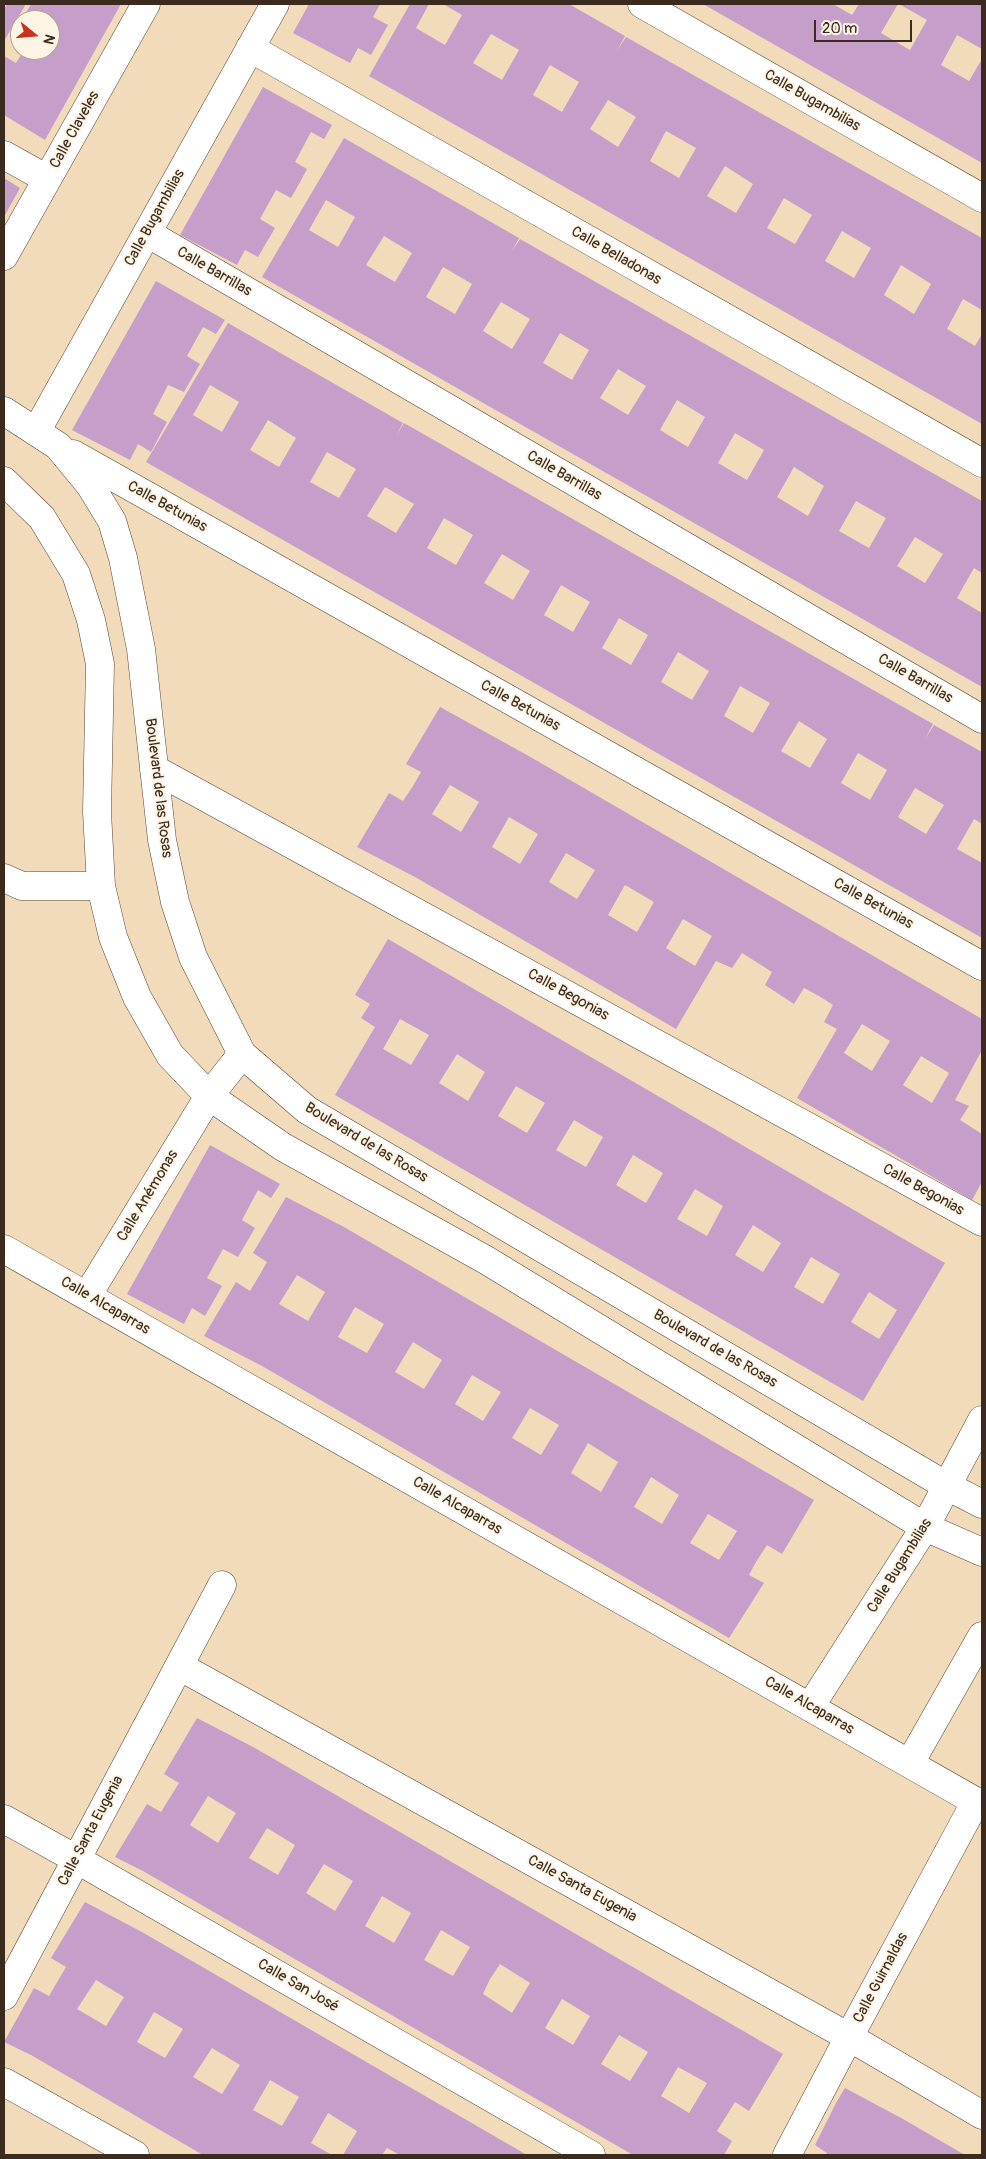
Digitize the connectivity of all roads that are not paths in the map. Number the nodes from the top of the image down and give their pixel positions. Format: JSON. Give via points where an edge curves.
{"nodes":[{"id":1,"x":146,"y":4,"type":"edge"},
{"id":2,"x":275,"y":4,"type":"edge"},
{"id":3,"x":642,"y":4,"type":"edge"},
{"id":4,"x":250,"y":48,"type":"junction"},
{"id":5,"x":4,"y":155,"type":"edge"},
{"id":6,"x":47,"y":179,"type":"junction"},
{"id":7,"x":982,"y":198,"type":"edge"},
{"id":8,"x":147,"y":233,"type":"junction"},
{"id":9,"x":4,"y":256,"type":"edge"},
{"id":10,"x":4,"y":411,"type":"edge"},
{"id":11,"x":47,"y":439,"type":"junction"},
{"id":12,"x":982,"y":463,"type":"edge"},
{"id":13,"x":4,"y":481,"type":"edge"},
{"id":14,"x":982,"y":719,"type":"edge"},
{"id":15,"x":154,"y":769,"type":"junction"},
{"id":16,"x":4,"y":878,"type":"edge"},
{"id":17,"x":101,"y":886,"type":"junction"},
{"id":18,"x":982,"y":966,"type":"edge"},
{"id":19,"x":242,"y":1054,"type":"junction"},
{"id":20,"x":209,"y":1096,"type":"junction"},
{"id":21,"x":982,"y":1222,"type":"edge"},
{"id":22,"x":4,"y":1248,"type":"edge"},
{"id":23,"x":87,"y":1296,"type":"junction"},
{"id":24,"x":982,"y":1420,"type":"edge"},
{"id":25,"x":948,"y":1486,"type":"junction"},
{"id":26,"x":982,"y":1504,"type":"edge"},
{"id":27,"x":925,"y":1527,"type":"junction"},
{"id":28,"x":982,"y":1552,"type":"edge"},
{"id":29,"x":222,"y":1585,"type":"dead end"},
{"id":30,"x":982,"y":1636,"type":"edge"},
{"id":31,"x":179,"y":1666,"type":"junction"},
{"id":32,"x":810,"y":1707,"type":"junction"},
{"id":33,"x":910,"y":1764,"type":"junction"},
{"id":34,"x":979,"y":1803,"type":"edge"},
{"id":35,"x":4,"y":1819,"type":"edge"},
{"id":36,"x":76,"y":1859,"type":"junction"},
{"id":37,"x":4,"y":1996,"type":"edge"},
{"id":38,"x":849,"y":2037,"type":"junction"},
{"id":39,"x":4,"y":2082,"type":"edge"},
{"id":40,"x":982,"y":2116,"type":"edge"},
{"id":41,"x":135,"y":2155,"type":"edge"},
{"id":42,"x":591,"y":2155,"type":"edge"},
{"id":43,"x":787,"y":2155,"type":"edge"}],
"edges":[{"from":1,"to":6,"type":"street","name":"Calle Claveles"},
{"from":2,"to":4,"type":"street","name":"Calle Bugambilias"},
{"from":3,"to":7,"type":"street","name":"Calle Bugambilias"},
{"from":4,"to":8,"type":"street","name":"Calle Bugambilias"},
{"from":4,"to":12,"type":"street","name":"Calle Belladonas"},
{"from":5,"to":6,"type":"street"},
{"from":6,"to":9,"type":"street","name":"Calle Claveles"},
{"from":8,"to":11,"type":"street","name":"Calle Bugambilias"},
{"from":8,"to":14,"type":"street","name":"Calle Barrillas"},
{"from":10,"to":11,"type":"street","name":"Boulevard de las Rosas"},
{"from":11,"to":15,"type":"street","name":"Boulevard de las Rosas","via":[[90,485],[115,530],[141,649]]},
{"from":11,"to":18,"type":"street","name":"Calle Betunias"},
{"from":13,"to":17,"type":"street","via":[[42,518],[76,574],[92,620],[100,664],[97,812]]},
{"from":15,"to":19,"type":"street","name":"Boulevard de las Rosas","via":[[162,840],[175,902],[193,957]]},
{"from":15,"to":21,"type":"street","name":"Calle Begonias"},
{"from":16,"to":17,"type":"street","via":[[22,886]]},
{"from":17,"to":20,"type":"street","via":[[113,937],[137,997],[170,1055]]},
{"from":19,"to":20,"type":"street","name":"Calle Anémonas"},
{"from":19,"to":25,"type":"street","name":"Boulevard de las Rosas","via":[[307,1110]]},
{"from":20,"to":23,"type":"street","name":"Calle Anémonas"},
{"from":20,"to":27,"type":"street","via":[[283,1147],[486,1260]]},
{"from":22,"to":23,"type":"street","name":"Calle Alcaparras"},
{"from":23,"to":32,"type":"street","name":"Calle Alcaparras"},
{"from":24,"to":25,"type":"street","name":"Calle Bugambilias"},
{"from":25,"to":26,"type":"street","name":"Boulevard de las Rosas"},
{"from":25,"to":27,"type":"street","name":"Calle Bugambilias"},
{"from":27,"to":28,"type":"street"},
{"from":27,"to":32,"type":"street","name":"Calle Bugambilias"},
{"from":29,"to":31,"type":"street","name":"Calle Santa Eugenia"},
{"from":30,"to":33,"type":"street"},
{"from":31,"to":36,"type":"street","name":"Calle Santa Eugenia"},
{"from":31,"to":38,"type":"street","name":"Calle Santa Eugenia"},
{"from":32,"to":33,"type":"street","name":"Calle Alcaparras"},
{"from":33,"to":34,"type":"street","name":"Calle Alcaparras"},
{"from":34,"to":38,"type":"street","name":"Calle Guirnaldas"},
{"from":35,"to":36,"type":"street","name":"Calle San José"},
{"from":36,"to":37,"type":"street","name":"Calle Santa Eugenia"},
{"from":36,"to":42,"type":"street","name":"Calle San José"},
{"from":38,"to":40,"type":"street","name":"Calle Santa Eugenia"},
{"from":38,"to":43,"type":"street","name":"Calle Guirnaldas"},
{"from":39,"to":41,"type":"street"}]}
